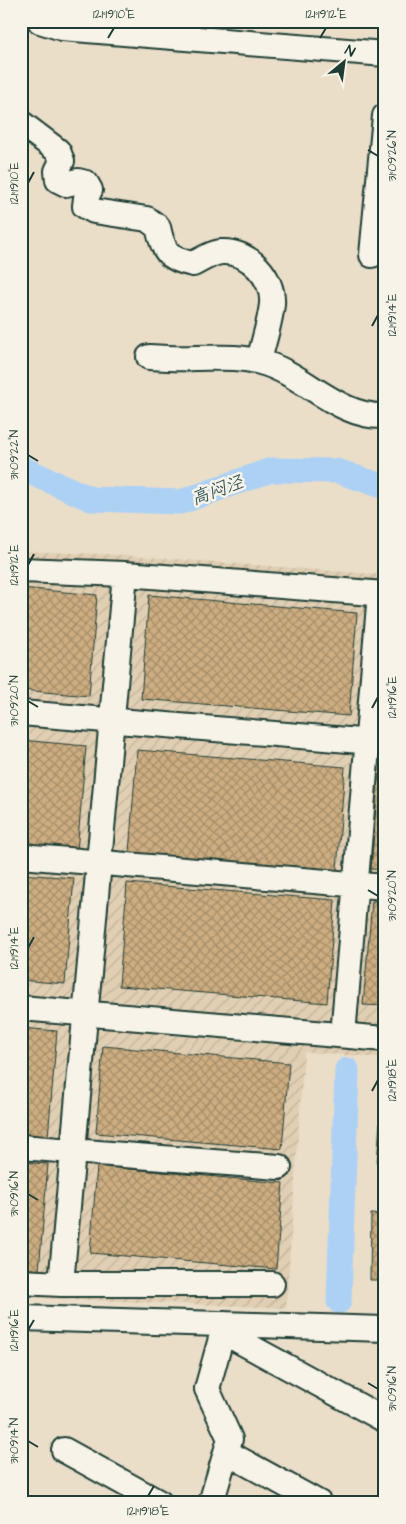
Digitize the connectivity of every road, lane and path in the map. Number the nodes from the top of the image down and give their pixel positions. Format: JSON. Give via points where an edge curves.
{"nodes":[{"id":1,"x":40,"y":21,"type":"edge"},
{"id":2,"x":202,"y":30,"type":"edge"},
{"id":3,"x":385,"y":54,"type":"edge"},
{"id":4,"x":385,"y":116,"type":"edge"},
{"id":5,"x":21,"y":123,"type":"edge"},
{"id":6,"x":372,"y":256,"type":"dead end"},
{"id":7,"x":149,"y":357,"type":"dead end"},
{"id":8,"x":259,"y":361,"type":"junction"},
{"id":9,"x":385,"y":416,"type":"edge"},
{"id":10,"x":21,"y":570,"type":"edge"},
{"id":11,"x":125,"y":574,"type":"junction"},
{"id":12,"x":382,"y":593,"type":"edge"},
{"id":13,"x":21,"y":713,"type":"edge"},
{"id":14,"x":112,"y":720,"type":"junction"},
{"id":15,"x":376,"y":742,"type":"edge"},
{"id":16,"x":21,"y":856,"type":"edge"},
{"id":17,"x":99,"y":863,"type":"junction"},
{"id":18,"x":356,"y":884,"type":"junction"},
{"id":19,"x":385,"y":887,"type":"edge"},
{"id":20,"x":21,"y":1008,"type":"edge"},
{"id":21,"x":85,"y":1013,"type":"junction"},
{"id":22,"x":343,"y":1035,"type":"junction"},
{"id":23,"x":385,"y":1039,"type":"edge"},
{"id":24,"x":21,"y":1147,"type":"edge"},
{"id":25,"x":73,"y":1151,"type":"junction"},
{"id":26,"x":279,"y":1167,"type":"dead end"},
{"id":27,"x":21,"y":1282,"type":"edge"},
{"id":28,"x":61,"y":1284,"type":"junction"},
{"id":29,"x":272,"y":1284,"type":"dead end"},
{"id":30,"x":21,"y":1318,"type":"edge"},
{"id":31,"x":224,"y":1328,"type":"junction"},
{"id":32,"x":385,"y":1328,"type":"edge"},
{"id":33,"x":385,"y":1420,"type":"edge"},
{"id":34,"x":64,"y":1450,"type":"dead end"},
{"id":35,"x":226,"y":1452,"type":"junction"},
{"id":36,"x":160,"y":1503,"type":"edge"},
{"id":37,"x":211,"y":1503,"type":"edge"},
{"id":38,"x":319,"y":1503,"type":"edge"}],
"edges":[{"from":1,"to":2,"type":"lane","via":[[62,28]]},
{"from":2,"to":3,"type":"lane"},
{"from":4,"to":6,"type":"lane"},
{"from":5,"to":8,"type":"lane","via":[[58,152],[62,162],[57,171],[58,180],[66,184],[86,183],[90,190],[85,206],[94,211],[147,219],[158,227],[161,245],[180,261],[193,264],[221,252],[235,254],[255,264],[268,280],[272,303]]},
{"from":7,"to":8,"type":"lane"},
{"from":8,"to":9,"type":"lane","via":[[339,405],[371,416]]},
{"from":10,"to":11,"type":"lane"},
{"from":11,"to":12,"type":"lane"},
{"from":11,"to":14,"type":"lane"},
{"from":12,"to":15,"type":"lane"},
{"from":13,"to":14,"type":"lane"},
{"from":14,"to":15,"type":"lane"},
{"from":14,"to":17,"type":"lane"},
{"from":15,"to":18,"type":"lane"},
{"from":16,"to":17,"type":"lane"},
{"from":17,"to":18,"type":"lane"},
{"from":17,"to":21,"type":"lane"},
{"from":18,"to":19,"type":"lane"},
{"from":18,"to":22,"type":"lane"},
{"from":20,"to":21,"type":"lane"},
{"from":21,"to":22,"type":"lane"},
{"from":21,"to":25,"type":"lane"},
{"from":22,"to":23,"type":"lane"},
{"from":24,"to":25,"type":"lane"},
{"from":25,"to":26,"type":"lane"},
{"from":25,"to":28,"type":"lane"},
{"from":27,"to":28,"type":"lane"},
{"from":28,"to":29,"type":"lane"},
{"from":30,"to":31,"type":"lane"},
{"from":31,"to":32,"type":"lane"},
{"from":31,"to":33,"type":"lane"},
{"from":31,"to":35,"type":"lane","via":[[207,1389],[230,1440]]},
{"from":34,"to":36,"type":"lane"},
{"from":35,"to":37,"type":"lane"},
{"from":35,"to":38,"type":"lane"}]}
